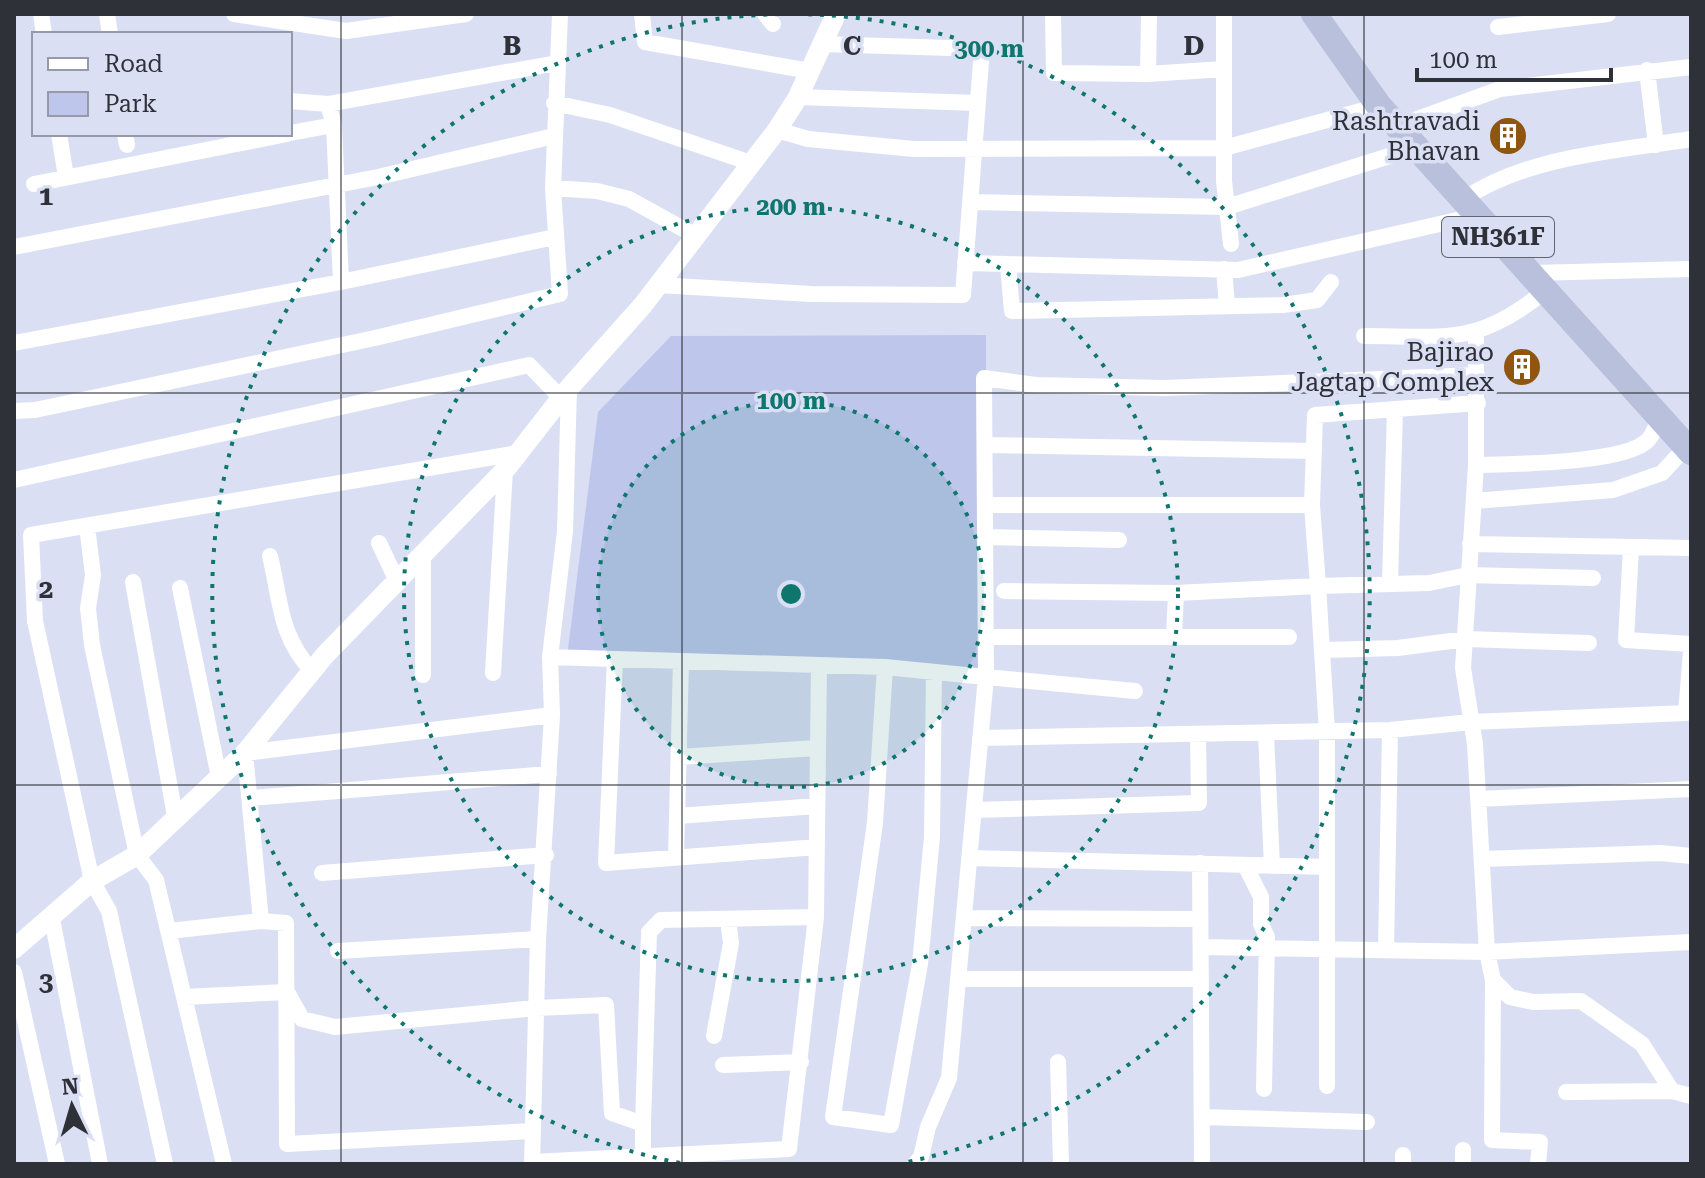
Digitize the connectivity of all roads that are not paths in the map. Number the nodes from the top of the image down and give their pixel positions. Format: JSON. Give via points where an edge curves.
{"nodes":[{"id":1,"x":234,"y":14,"type":"edge"},
{"id":2,"x":466,"y":14,"type":"edge"},
{"id":3,"x":560,"y":14,"type":"edge"},
{"id":4,"x":642,"y":14,"type":"edge"},
{"id":5,"x":836,"y":14,"type":"edge"},
{"id":6,"x":1053,"y":14,"type":"edge"},
{"id":7,"x":1149,"y":14,"type":"edge"},
{"id":8,"x":1224,"y":14,"type":"edge"},
{"id":9,"x":1314,"y":14,"type":"edge"},
{"id":10,"x":1608,"y":14,"type":"edge"},
{"id":11,"x":260,"y":22,"type":"edge"},
{"id":12,"x":1498,"y":27,"type":"dead end"},
{"id":13,"x":822,"y":44,"type":"junction"},
{"id":14,"x":557,"y":63,"type":"junction"},
{"id":15,"x":1691,"y":67,"type":"edge"},
{"id":16,"x":1224,"y":69,"type":"junction"},
{"id":17,"x":1647,"y":70,"type":"junction"},
{"id":18,"x":810,"y":71,"type":"junction"},
{"id":19,"x":1148,"y":74,"type":"junction"},
{"id":20,"x":798,"y":97,"type":"junction"},
{"id":21,"x":292,"y":101,"type":"edge"},
{"id":22,"x":554,"y":103,"type":"junction"},
{"id":23,"x":978,"y":103,"type":"junction"},
{"id":24,"x":328,"y":104,"type":"junction"},
{"id":25,"x":1379,"y":106,"type":"junction"},
{"id":26,"x":334,"y":125,"type":"junction"},
{"id":27,"x":1398,"y":126,"type":"junction"},
{"id":28,"x":777,"y":130,"type":"junction"},
{"id":29,"x":292,"y":133,"type":"edge"},
{"id":30,"x":59,"y":136,"type":"edge"},
{"id":31,"x":278,"y":136,"type":"edge"},
{"id":32,"x":554,"y":136,"type":"junction"},
{"id":33,"x":1691,"y":141,"type":"edge"},
{"id":34,"x":1656,"y":145,"type":"junction"},
{"id":35,"x":1418,"y":147,"type":"junction"},
{"id":36,"x":1224,"y":148,"type":"junction"},
{"id":37,"x":974,"y":151,"type":"junction"},
{"id":38,"x":751,"y":163,"type":"junction"},
{"id":39,"x":66,"y":177,"type":"junction"},
{"id":40,"x":34,"y":184,"type":"dead end"},
{"id":41,"x":337,"y":184,"type":"junction"},
{"id":42,"x":553,"y":188,"type":"junction"},
{"id":43,"x":970,"y":202,"type":"junction"},
{"id":44,"x":1227,"y":207,"type":"junction"},
{"id":45,"x":1471,"y":207,"type":"junction"},
{"id":46,"x":696,"y":236,"type":"junction"},
{"id":47,"x":555,"y":237,"type":"junction"},
{"id":48,"x":1231,"y":244,"type":"dead end"},
{"id":49,"x":14,"y":247,"type":"edge"},
{"id":50,"x":965,"y":263,"type":"junction"},
{"id":51,"x":1008,"y":264,"type":"junction"},
{"id":52,"x":1224,"y":269,"type":"junction"},
{"id":53,"x":1691,"y":269,"type":"edge"},
{"id":54,"x":341,"y":282,"type":"junction"},
{"id":55,"x":1331,"y":282,"type":"dead end"},
{"id":56,"x":1538,"y":282,"type":"junction"},
{"id":57,"x":658,"y":285,"type":"junction"},
{"id":58,"x":1227,"y":306,"type":"junction"},
{"id":59,"x":1476,"y":332,"type":"junction"},
{"id":60,"x":1364,"y":336,"type":"dead end"},
{"id":61,"x":14,"y":343,"type":"edge"},
{"id":62,"x":1477,"y":375,"type":"junction"},
{"id":63,"x":565,"y":393,"type":"junction"},
{"id":64,"x":1478,"y":403,"type":"junction"},
{"id":65,"x":1395,"y":409,"type":"junction"},
{"id":66,"x":14,"y":411,"type":"edge"},
{"id":67,"x":1660,"y":417,"type":"junction"},
{"id":68,"x":985,"y":445,"type":"junction"},
{"id":69,"x":1689,"y":450,"type":"edge"},
{"id":70,"x":1314,"y":451,"type":"junction"},
{"id":71,"x":518,"y":453,"type":"junction"},
{"id":72,"x":1476,"y":465,"type":"junction"},
{"id":73,"x":505,"y":470,"type":"junction"},
{"id":74,"x":14,"y":480,"type":"edge"},
{"id":75,"x":1474,"y":501,"type":"junction"},
{"id":76,"x":985,"y":505,"type":"junction"},
{"id":77,"x":1312,"y":505,"type":"junction"},
{"id":78,"x":87,"y":526,"type":"junction"},
{"id":79,"x":986,"y":537,"type":"junction"},
{"id":80,"x":1119,"y":540,"type":"dead end"},
{"id":81,"x":379,"y":543,"type":"dead end"},
{"id":82,"x":1470,"y":544,"type":"junction"},
{"id":83,"x":1631,"y":547,"type":"junction"},
{"id":84,"x":1691,"y":548,"type":"edge"},
{"id":85,"x":270,"y":556,"type":"dead end"},
{"id":86,"x":423,"y":556,"type":"junction"},
{"id":87,"x":1468,"y":575,"type":"junction"},
{"id":88,"x":1593,"y":578,"type":"dead end"},
{"id":89,"x":397,"y":581,"type":"junction"},
{"id":90,"x":133,"y":582,"type":"dead end"},
{"id":91,"x":1390,"y":582,"type":"junction"},
{"id":92,"x":1318,"y":586,"type":"junction"},
{"id":93,"x":180,"y":588,"type":"dead end"},
{"id":94,"x":1004,"y":591,"type":"dead end"},
{"id":95,"x":1176,"y":593,"type":"junction"},
{"id":96,"x":986,"y":637,"type":"junction"},
{"id":97,"x":1174,"y":637,"type":"junction"},
{"id":98,"x":1289,"y":637,"type":"dead end"},
{"id":99,"x":1466,"y":639,"type":"junction"},
{"id":100,"x":1589,"y":643,"type":"dead end"},
{"id":101,"x":1691,"y":644,"type":"edge"},
{"id":102,"x":1323,"y":650,"type":"junction"},
{"id":103,"x":1691,"y":652,"type":"edge"},
{"id":104,"x":550,"y":657,"type":"junction"},
{"id":105,"x":615,"y":659,"type":"junction"},
{"id":106,"x":681,"y":661,"type":"junction"},
{"id":107,"x":819,"y":665,"type":"junction"},
{"id":108,"x":885,"y":667,"type":"junction"},
{"id":109,"x":312,"y":671,"type":"junction"},
{"id":110,"x":934,"y":672,"type":"junction"},
{"id":111,"x":493,"y":673,"type":"dead end"},
{"id":112,"x":423,"y":675,"type":"dead end"},
{"id":113,"x":986,"y":677,"type":"junction"},
{"id":114,"x":1135,"y":691,"type":"dead end"},
{"id":115,"x":552,"y":715,"type":"junction"},
{"id":116,"x":1471,"y":722,"type":"junction"},
{"id":117,"x":1390,"y":730,"type":"junction"},
{"id":118,"x":1327,"y":732,"type":"junction"},
{"id":119,"x":1266,"y":734,"type":"junction"},
{"id":120,"x":1198,"y":735,"type":"junction"},
{"id":121,"x":980,"y":738,"type":"junction"},
{"id":122,"x":817,"y":748,"type":"junction"},
{"id":123,"x":245,"y":753,"type":"junction"},
{"id":124,"x":679,"y":757,"type":"junction"},
{"id":125,"x":549,"y":774,"type":"junction"},
{"id":126,"x":219,"y":777,"type":"junction"},
{"id":127,"x":1691,"y":789,"type":"edge"},
{"id":128,"x":251,"y":798,"type":"junction"},
{"id":129,"x":1478,"y":799,"type":"junction"},
{"id":130,"x":817,"y":806,"type":"junction"},
{"id":131,"x":974,"y":810,"type":"junction"},
{"id":132,"x":175,"y":816,"type":"junction"},
{"id":133,"x":677,"y":816,"type":"junction"},
{"id":134,"x":817,"y":847,"type":"junction"},
{"id":135,"x":137,"y":855,"type":"junction"},
{"id":136,"x":546,"y":855,"type":"junction"},
{"id":137,"x":1691,"y":856,"type":"edge"},
{"id":138,"x":676,"y":857,"type":"junction"},
{"id":139,"x":969,"y":858,"type":"junction"},
{"id":140,"x":1482,"y":859,"type":"junction"},
{"id":141,"x":1200,"y":863,"type":"junction"},
{"id":142,"x":1245,"y":865,"type":"junction"},
{"id":143,"x":1272,"y":866,"type":"junction"},
{"id":144,"x":1327,"y":867,"type":"junction"},
{"id":145,"x":322,"y":873,"type":"dead end"},
{"id":146,"x":92,"y":881,"type":"junction"},
{"id":147,"x":816,"y":917,"type":"junction"},
{"id":148,"x":964,"y":918,"type":"junction"},
{"id":149,"x":52,"y":919,"type":"junction"},
{"id":150,"x":728,"y":919,"type":"junction"},
{"id":151,"x":1200,"y":919,"type":"junction"},
{"id":152,"x":261,"y":921,"type":"junction"},
{"id":153,"x":169,"y":931,"type":"junction"},
{"id":154,"x":538,"y":939,"type":"junction"},
{"id":155,"x":1691,"y":942,"type":"edge"},
{"id":156,"x":1201,"y":947,"type":"junction"},
{"id":157,"x":1267,"y":948,"type":"junction"},
{"id":158,"x":14,"y":949,"type":"edge"},
{"id":159,"x":1327,"y":950,"type":"junction"},
{"id":160,"x":1386,"y":950,"type":"junction"},
{"id":161,"x":338,"y":951,"type":"dead end"},
{"id":162,"x":1487,"y":952,"type":"junction"},
{"id":163,"x":14,"y":972,"type":"edge"},
{"id":164,"x":958,"y":979,"type":"junction"},
{"id":165,"x":1201,"y":979,"type":"junction"},
{"id":166,"x":1493,"y":980,"type":"junction"},
{"id":167,"x":287,"y":992,"type":"junction"},
{"id":168,"x":184,"y":997,"type":"junction"},
{"id":169,"x":536,"y":1008,"type":"junction"},
{"id":170,"x":714,"y":1036,"type":"dead end"},
{"id":171,"x":801,"y":1062,"type":"junction"},
{"id":172,"x":1058,"y":1062,"type":"dead end"},
{"id":173,"x":723,"y":1065,"type":"dead end"},
{"id":174,"x":1327,"y":1086,"type":"dead end"},
{"id":175,"x":1264,"y":1089,"type":"dead end"},
{"id":176,"x":1672,"y":1091,"type":"junction"},
{"id":177,"x":1566,"y":1092,"type":"dead end"},
{"id":178,"x":1691,"y":1096,"type":"edge"},
{"id":179,"x":1202,"y":1117,"type":"junction"},
{"id":180,"x":1367,"y":1122,"type":"dead end"},
{"id":181,"x":643,"y":1124,"type":"junction"},
{"id":182,"x":533,"y":1131,"type":"junction"},
{"id":183,"x":643,"y":1157,"type":"junction"},
{"id":184,"x":532,"y":1163,"type":"edge"},
{"id":185,"x":57,"y":1164,"type":"edge"},
{"id":186,"x":100,"y":1164,"type":"edge"},
{"id":187,"x":165,"y":1164,"type":"edge"},
{"id":188,"x":224,"y":1164,"type":"edge"},
{"id":189,"x":915,"y":1164,"type":"edge"},
{"id":190,"x":1061,"y":1164,"type":"edge"},
{"id":191,"x":1202,"y":1164,"type":"edge"},
{"id":192,"x":1538,"y":1164,"type":"edge"}],
"edges":[{"from":1,"to":11,"type":"street"},
{"from":2,"to":11,"type":"street","via":[[346,31]]},
{"from":3,"to":14,"type":"street"},
{"from":4,"to":18,"type":"street","via":[[645,42]]},
{"from":5,"to":13,"type":"street"},
{"from":6,"to":19,"type":"street","via":[[1054,73]]},
{"from":7,"to":19,"type":"street"},
{"from":8,"to":16,"type":"street"},
{"from":9,"to":25,"type":"highway","number":"NH361F"},
{"from":10,"to":12,"type":"street"},
{"from":13,"to":18,"type":"street"},
{"from":13,"to":23,"type":"street","via":[[982,49]]},
{"from":14,"to":22,"type":"street"},
{"from":14,"to":24,"type":"street"},
{"from":15,"to":17,"type":"street"},
{"from":16,"to":19,"type":"street"},
{"from":16,"to":36,"type":"street"},
{"from":17,"to":27,"type":"street","via":[[1500,89]]},
{"from":17,"to":34,"type":"street"},
{"from":18,"to":20,"type":"street"},
{"from":20,"to":23,"type":"street"},
{"from":20,"to":28,"type":"street"},
{"from":21,"to":24,"type":"street"},
{"from":22,"to":32,"type":"street"},
{"from":22,"to":38,"type":"street","via":[[610,115]]},
{"from":23,"to":37,"type":"street"},
{"from":24,"to":26,"type":"street"},
{"from":25,"to":27,"type":"highway","number":"NH361F"},
{"from":25,"to":36,"type":"street"},
{"from":26,"to":29,"type":"street"},
{"from":26,"to":41,"type":"street"},
{"from":27,"to":35,"type":"highway","number":"NH361F"},
{"from":28,"to":37,"type":"street","via":[[808,139]]},
{"from":28,"to":38,"type":"street"},
{"from":30,"to":39,"type":"street"},
{"from":31,"to":39,"type":"street"},
{"from":32,"to":41,"type":"street"},
{"from":32,"to":42,"type":"street"},
{"from":33,"to":34,"type":"street"},
{"from":34,"to":45,"type":"street","via":[[1492,179]]},
{"from":35,"to":44,"type":"street"},
{"from":35,"to":45,"type":"highway","number":"NH361F"},
{"from":36,"to":37,"type":"street"},
{"from":36,"to":44,"type":"street"},
{"from":37,"to":43,"type":"street"},
{"from":38,"to":46,"type":"street"},
{"from":39,"to":40,"type":"street"},
{"from":41,"to":49,"type":"street"},
{"from":41,"to":54,"type":"street"},
{"from":42,"to":46,"type":"street","via":[[629,199]]},
{"from":42,"to":47,"type":"street"},
{"from":43,"to":44,"type":"street"},
{"from":43,"to":50,"type":"street"},
{"from":44,"to":48,"type":"street"},
{"from":45,"to":52,"type":"street","via":[[1238,270]]},
{"from":45,"to":56,"type":"highway","number":"NH361F"},
{"from":46,"to":57,"type":"street"},
{"from":47,"to":54,"type":"street"},
{"from":47,"to":66,"type":"street","via":[[560,294],[293,356]]},
{"from":50,"to":51,"type":"street"},
{"from":50,"to":57,"type":"street","via":[[963,295]]},
{"from":51,"to":52,"type":"street"},
{"from":51,"to":58,"type":"street","via":[[1012,311]]},
{"from":52,"to":58,"type":"street"},
{"from":53,"to":56,"type":"street"},
{"from":54,"to":61,"type":"street"},
{"from":55,"to":58,"type":"street","via":[[1317,300]]},
{"from":56,"to":59,"type":"street","via":[[1513,317]]},
{"from":56,"to":67,"type":"highway","number":"NH361F"},
{"from":57,"to":63,"type":"street"},
{"from":59,"to":60,"type":"street"},
{"from":59,"to":62,"type":"street"},
{"from":62,"to":64,"type":"street"},
{"from":62,"to":68,"type":"street","via":[[1165,388],[984,378]]},
{"from":63,"to":71,"type":"street"},
{"from":63,"to":74,"type":"street","via":[[529,365]]},
{"from":63,"to":104,"type":"street","via":[[565,531]]},
{"from":64,"to":65,"type":"street"},
{"from":64,"to":72,"type":"street"},
{"from":65,"to":70,"type":"street","via":[[1315,415]]},
{"from":65,"to":91,"type":"street"},
{"from":67,"to":69,"type":"highway","number":"NH361F"},
{"from":67,"to":72,"type":"street","via":[[1649,439],[1635,449],[1585,459]]},
{"from":68,"to":70,"type":"street"},
{"from":68,"to":76,"type":"street"},
{"from":69,"to":75,"type":"street","via":[[1662,473],[1613,490]]},
{"from":70,"to":77,"type":"street"},
{"from":71,"to":73,"type":"street"},
{"from":71,"to":78,"type":"street"},
{"from":72,"to":75,"type":"street"},
{"from":73,"to":86,"type":"street"},
{"from":73,"to":111,"type":"street"},
{"from":75,"to":82,"type":"street"},
{"from":76,"to":77,"type":"street"},
{"from":76,"to":79,"type":"street"},
{"from":77,"to":92,"type":"street"},
{"from":78,"to":135,"type":"street","via":[[92,645]]},
{"from":78,"to":146,"type":"street","via":[[31,535],[35,621]]},
{"from":79,"to":80,"type":"street"},
{"from":79,"to":96,"type":"street"},
{"from":81,"to":89,"type":"street"},
{"from":82,"to":83,"type":"street"},
{"from":82,"to":87,"type":"street"},
{"from":83,"to":84,"type":"street"},
{"from":83,"to":101,"type":"street","via":[[1626,640]]},
{"from":85,"to":109,"type":"street","via":[[285,634]]},
{"from":86,"to":89,"type":"street"},
{"from":86,"to":112,"type":"street"},
{"from":87,"to":88,"type":"street"},
{"from":87,"to":91,"type":"street","via":[[1429,583]]},
{"from":87,"to":99,"type":"street"},
{"from":89,"to":109,"type":"street"},
{"from":90,"to":132,"type":"street"},
{"from":91,"to":92,"type":"street"},
{"from":92,"to":95,"type":"street"},
{"from":92,"to":102,"type":"street"},
{"from":93,"to":126,"type":"street"},
{"from":94,"to":95,"type":"street"},
{"from":95,"to":97,"type":"street"},
{"from":96,"to":97,"type":"street"},
{"from":96,"to":113,"type":"street"},
{"from":97,"to":98,"type":"street"},
{"from":99,"to":100,"type":"street"},
{"from":99,"to":102,"type":"street"},
{"from":99,"to":116,"type":"street","via":[[1463,668]]},
{"from":102,"to":118,"type":"street"},
{"from":103,"to":116,"type":"street","via":[[1686,713]]},
{"from":104,"to":105,"type":"street"},
{"from":104,"to":115,"type":"street"},
{"from":105,"to":106,"type":"street"},
{"from":105,"to":138,"type":"street","via":[[606,863]]},
{"from":106,"to":107,"type":"street"},
{"from":106,"to":124,"type":"street"},
{"from":107,"to":108,"type":"street"},
{"from":107,"to":122,"type":"street"},
{"from":108,"to":110,"type":"street"},
{"from":108,"to":110,"type":"street","via":[[875,823],[833,1117],[891,1125],[922,948],[932,837]]},
{"from":109,"to":123,"type":"street"},
{"from":110,"to":113,"type":"street"},
{"from":113,"to":114,"type":"street"},
{"from":113,"to":121,"type":"street"},
{"from":115,"to":123,"type":"street"},
{"from":115,"to":125,"type":"street"},
{"from":116,"to":117,"type":"street"},
{"from":116,"to":129,"type":"street"},
{"from":117,"to":118,"type":"street"},
{"from":117,"to":160,"type":"street"},
{"from":118,"to":119,"type":"street"},
{"from":118,"to":144,"type":"street"},
{"from":119,"to":120,"type":"street"},
{"from":119,"to":143,"type":"street"},
{"from":120,"to":121,"type":"street"},
{"from":120,"to":131,"type":"street","via":[[1199,803]]},
{"from":121,"to":131,"type":"street"},
{"from":122,"to":124,"type":"street"},
{"from":122,"to":130,"type":"street"},
{"from":123,"to":126,"type":"street"},
{"from":123,"to":128,"type":"street"},
{"from":124,"to":133,"type":"street"},
{"from":125,"to":128,"type":"street"},
{"from":125,"to":136,"type":"street"},
{"from":126,"to":132,"type":"street"},
{"from":127,"to":129,"type":"street"},
{"from":128,"to":152,"type":"street"},
{"from":129,"to":140,"type":"street"},
{"from":130,"to":133,"type":"street"},
{"from":130,"to":134,"type":"street"},
{"from":131,"to":139,"type":"street"},
{"from":132,"to":135,"type":"street"},
{"from":133,"to":138,"type":"street"},
{"from":134,"to":138,"type":"street"},
{"from":134,"to":147,"type":"street"},
{"from":135,"to":146,"type":"street"},
{"from":135,"to":153,"type":"street","via":[[156,880]]},
{"from":136,"to":145,"type":"street"},
{"from":136,"to":154,"type":"street"},
{"from":137,"to":140,"type":"street"},
{"from":139,"to":141,"type":"street"},
{"from":139,"to":148,"type":"street"},
{"from":140,"to":162,"type":"street"},
{"from":141,"to":142,"type":"street"},
{"from":141,"to":151,"type":"street"},
{"from":142,"to":143,"type":"street"},
{"from":142,"to":157,"type":"street","via":[[1261,897]]},
{"from":143,"to":144,"type":"street"},
{"from":144,"to":159,"type":"street"},
{"from":146,"to":149,"type":"street"},
{"from":146,"to":187,"type":"street","via":[[109,911]]},
{"from":147,"to":150,"type":"street"},
{"from":147,"to":171,"type":"street"},
{"from":148,"to":151,"type":"street"},
{"from":148,"to":164,"type":"street"},
{"from":149,"to":158,"type":"street"},
{"from":149,"to":186,"type":"street"},
{"from":150,"to":170,"type":"street","via":[[731,943]]},
{"from":150,"to":181,"type":"street","via":[[661,920],[649,932]]},
{"from":151,"to":156,"type":"street"},
{"from":152,"to":153,"type":"street"},
{"from":152,"to":167,"type":"street","via":[[286,923]]},
{"from":153,"to":168,"type":"street"},
{"from":154,"to":161,"type":"street"},
{"from":154,"to":169,"type":"street"},
{"from":155,"to":162,"type":"street"},
{"from":156,"to":157,"type":"street"},
{"from":156,"to":165,"type":"street"},
{"from":157,"to":159,"type":"street"},
{"from":157,"to":175,"type":"street"},
{"from":159,"to":160,"type":"street"},
{"from":159,"to":174,"type":"street"},
{"from":160,"to":162,"type":"street"},
{"from":162,"to":166,"type":"street"},
{"from":163,"to":185,"type":"street"},
{"from":164,"to":165,"type":"street"},
{"from":164,"to":189,"type":"street","via":[[949,1078]]},
{"from":165,"to":179,"type":"street"},
{"from":166,"to":176,"type":"street","via":[[1510,997],[1581,1001],[1642,1044]]},
{"from":166,"to":192,"type":"street","via":[[1492,1140],[1540,1142]]},
{"from":167,"to":168,"type":"street"},
{"from":167,"to":169,"type":"street","via":[[302,1019],[335,1027]]},
{"from":167,"to":182,"type":"street","via":[[287,1144]]},
{"from":168,"to":188,"type":"street"},
{"from":169,"to":181,"type":"street","via":[[606,1005],[612,1113]]},
{"from":169,"to":182,"type":"street"},
{"from":171,"to":173,"type":"street"},
{"from":171,"to":183,"type":"street","via":[[789,1149]]},
{"from":172,"to":190,"type":"street"},
{"from":176,"to":177,"type":"street"},
{"from":176,"to":178,"type":"street"},
{"from":179,"to":180,"type":"street"},
{"from":179,"to":191,"type":"street"},
{"from":181,"to":183,"type":"street"},
{"from":182,"to":184,"type":"street"},
{"from":183,"to":184,"type":"street"}]}
